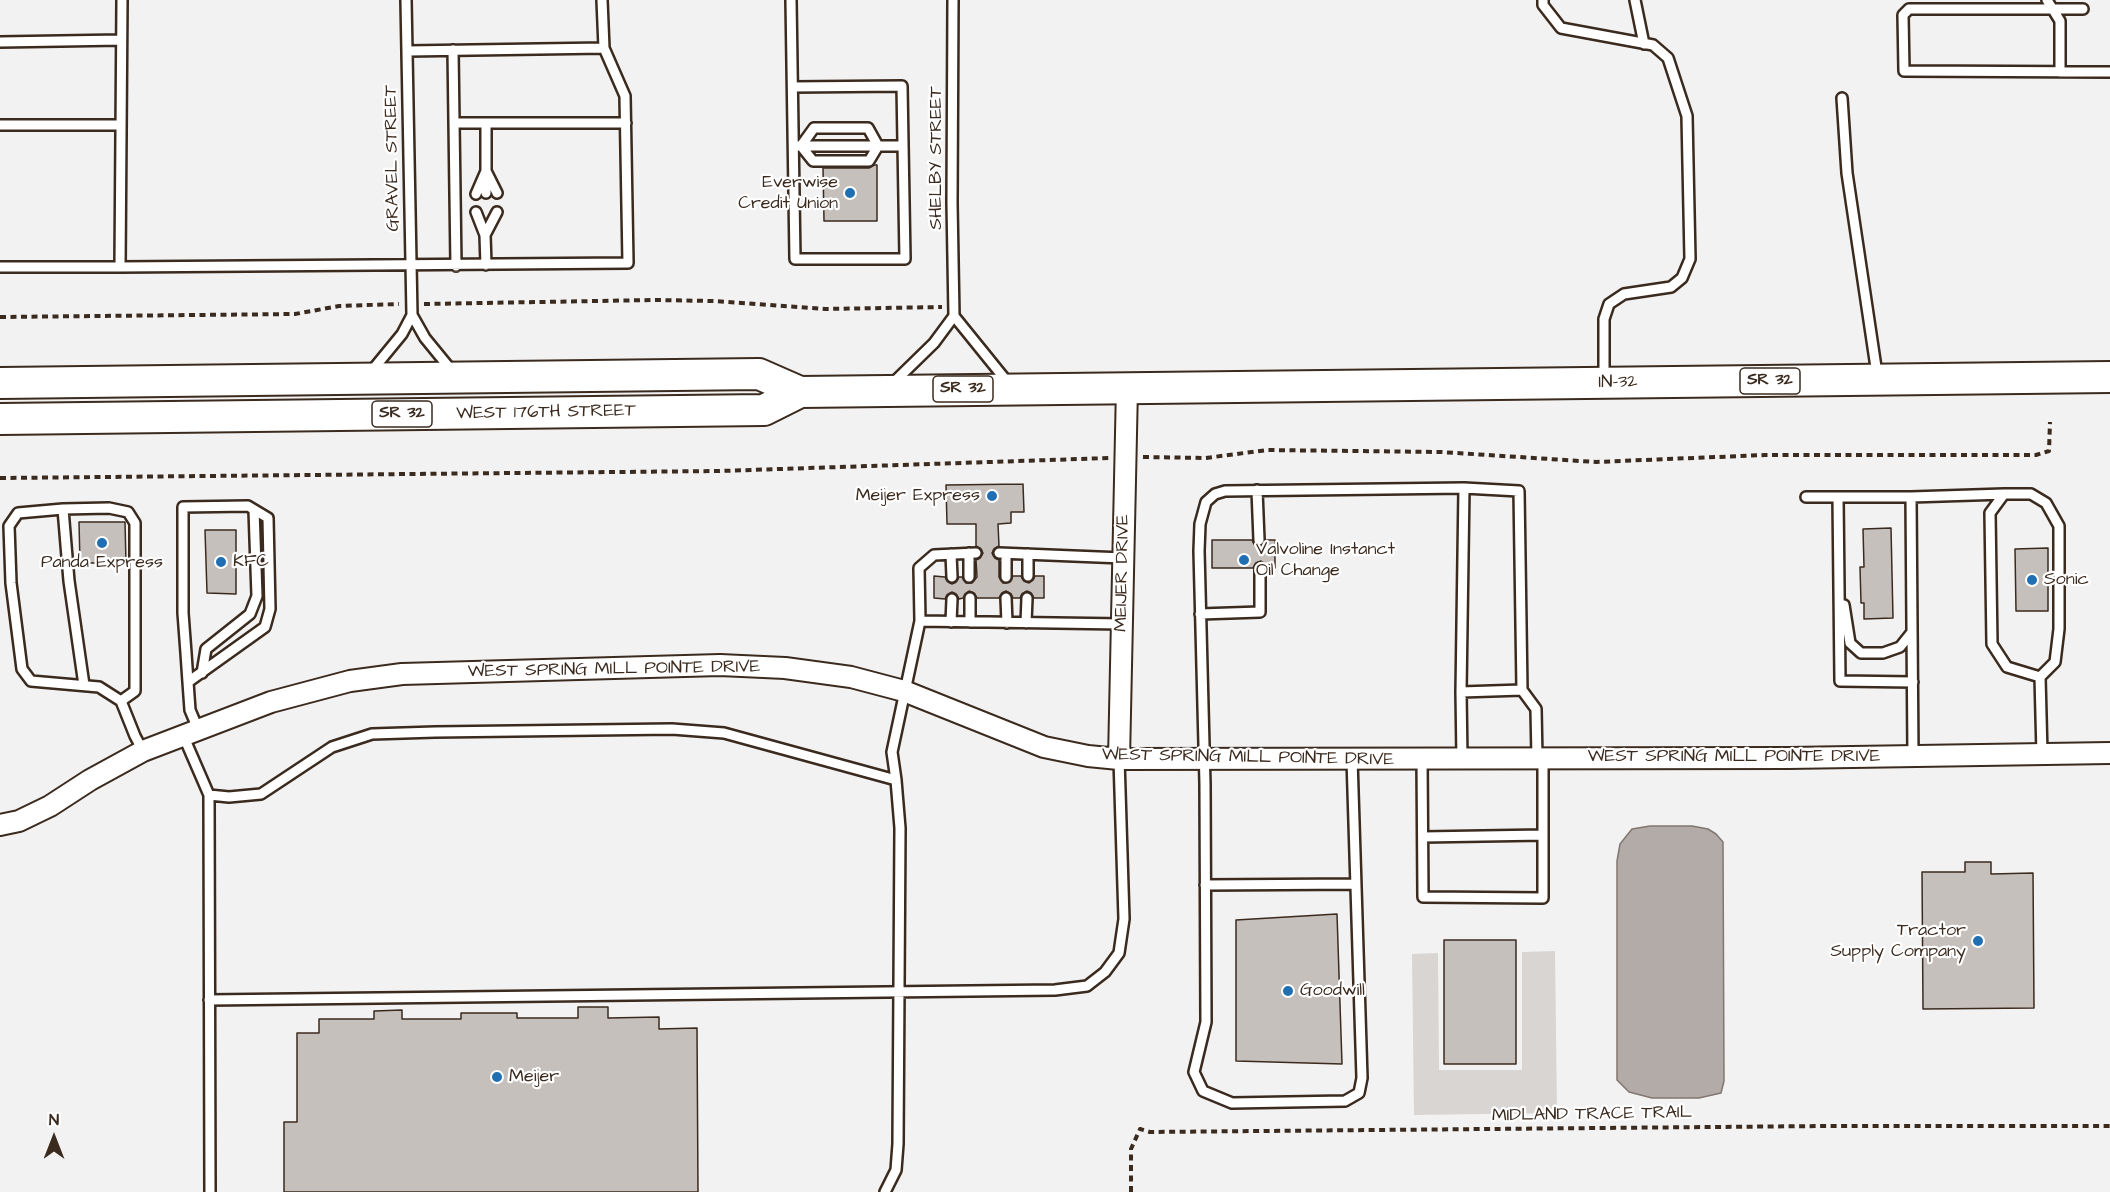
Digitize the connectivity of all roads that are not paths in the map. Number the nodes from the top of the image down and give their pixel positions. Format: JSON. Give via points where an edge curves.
{"nodes":[{"id":1,"x":122,"y":0,"type":"edge"},
{"id":2,"x":406,"y":0,"type":"edge"},
{"id":3,"x":602,"y":0,"type":"edge"},
{"id":4,"x":791,"y":0,"type":"edge"},
{"id":5,"x":953,"y":0,"type":"edge"},
{"id":6,"x":1543,"y":0,"type":"edge"},
{"id":7,"x":1635,"y":0,"type":"edge"},
{"id":8,"x":1976,"y":0,"type":"edge"},
{"id":9,"x":2047,"y":0,"type":"edge"},
{"id":10,"x":1971,"y":9,"type":"junction"},
{"id":11,"x":2054,"y":9,"type":"junction"},
{"id":12,"x":2084,"y":9,"type":"dead end"},
{"id":13,"x":121,"y":40,"type":"junction"},
{"id":14,"x":0,"y":42,"type":"edge"},
{"id":15,"x":1644,"y":44,"type":"junction"},
{"id":16,"x":604,"y":48,"type":"junction"},
{"id":17,"x":453,"y":50,"type":"junction"},
{"id":18,"x":408,"y":51,"type":"junction"},
{"id":19,"x":2060,"y":72,"type":"junction"},
{"id":20,"x":2110,"y":72,"type":"edge"},
{"id":21,"x":793,"y":87,"type":"junction"},
{"id":22,"x":1842,"y":98,"type":"dead end"},
{"id":23,"x":454,"y":123,"type":"junction"},
{"id":24,"x":486,"y":123,"type":"junction"},
{"id":25,"x":626,"y":123,"type":"junction"},
{"id":26,"x":0,"y":125,"type":"edge"},
{"id":27,"x":121,"y":125,"type":"junction"},
{"id":28,"x":797,"y":146,"type":"junction"},
{"id":29,"x":878,"y":146,"type":"junction"},
{"id":30,"x":903,"y":146,"type":"junction"},
{"id":31,"x":486,"y":171,"type":"junction"},
{"id":32,"x":497,"y":193,"type":"dead end"},
{"id":33,"x":481,"y":194,"type":"dead end"},
{"id":34,"x":497,"y":212,"type":"dead end"},
{"id":35,"x":481,"y":213,"type":"dead end"},
{"id":36,"x":485,"y":235,"type":"junction"},
{"id":37,"x":486,"y":265,"type":"junction"},
{"id":38,"x":412,"y":266,"type":"junction"},
{"id":39,"x":456,"y":266,"type":"junction"},
{"id":40,"x":0,"y":267,"type":"edge"},
{"id":41,"x":120,"y":267,"type":"junction"},
{"id":42,"x":954,"y":312,"type":"junction"},
{"id":43,"x":412,"y":315,"type":"junction"},
{"id":44,"x":457,"y":377,"type":"junction"},
{"id":45,"x":2110,"y":377,"type":"edge"},
{"id":46,"x":366,"y":378,"type":"junction"},
{"id":47,"x":1878,"y":380,"type":"junction"},
{"id":48,"x":0,"y":383,"type":"edge"},
{"id":49,"x":1605,"y":384,"type":"junction"},
{"id":50,"x":1127,"y":387,"type":"junction"},
{"id":51,"x":1013,"y":389,"type":"junction"},
{"id":52,"x":886,"y":391,"type":"junction"},
{"id":53,"x":800,"y":392,"type":"junction"},
{"id":54,"x":0,"y":419,"type":"edge"},
{"id":55,"x":1464,"y":488,"type":"junction"},
{"id":56,"x":1257,"y":490,"type":"junction"},
{"id":57,"x":2004,"y":494,"type":"junction"},
{"id":58,"x":1806,"y":497,"type":"dead end"},
{"id":59,"x":1838,"y":497,"type":"junction"},
{"id":60,"x":1911,"y":497,"type":"junction"},
{"id":61,"x":63,"y":509,"type":"junction"},
{"id":62,"x":254,"y":510,"type":"junction"},
{"id":63,"x":1259,"y":540,"type":"dead end"},
{"id":64,"x":951,"y":554,"type":"junction"},
{"id":65,"x":1028,"y":554,"type":"junction"},
{"id":66,"x":1124,"y":558,"type":"junction"},
{"id":67,"x":1260,"y":568,"type":"dead end"},
{"id":68,"x":1028,"y":576,"type":"dead end"},
{"id":69,"x":952,"y":577,"type":"dead end"},
{"id":70,"x":969,"y":577,"type":"dead end"},
{"id":71,"x":1006,"y":577,"type":"dead end"},
{"id":72,"x":1839,"y":579,"type":"junction"},
{"id":73,"x":970,"y":598,"type":"dead end"},
{"id":74,"x":1006,"y":598,"type":"dead end"},
{"id":75,"x":1027,"y":598,"type":"dead end"},
{"id":76,"x":952,"y":599,"type":"dead end"},
{"id":77,"x":1200,"y":614,"type":"junction"},
{"id":78,"x":920,"y":621,"type":"junction"},
{"id":79,"x":951,"y":622,"type":"junction"},
{"id":80,"x":970,"y":622,"type":"junction"},
{"id":81,"x":1007,"y":623,"type":"junction"},
{"id":82,"x":1026,"y":623,"type":"junction"},
{"id":83,"x":1123,"y":624,"type":"junction"},
{"id":84,"x":1912,"y":632,"type":"junction"},
{"id":85,"x":202,"y":673,"type":"junction"},
{"id":86,"x":2040,"y":677,"type":"junction"},
{"id":87,"x":188,"y":682,"type":"junction"},
{"id":88,"x":1913,"y":682,"type":"junction"},
{"id":89,"x":84,"y":685,"type":"junction"},
{"id":90,"x":1522,"y":690,"type":"junction"},
{"id":91,"x":904,"y":691,"type":"junction"},
{"id":92,"x":1461,"y":692,"type":"junction"},
{"id":93,"x":121,"y":701,"type":"junction"},
{"id":94,"x":191,"y":732,"type":"junction"},
{"id":95,"x":143,"y":751,"type":"junction"},
{"id":96,"x":2110,"y":753,"type":"edge"},
{"id":97,"x":2042,"y":754,"type":"junction"},
{"id":98,"x":1913,"y":756,"type":"junction"},
{"id":99,"x":1204,"y":758,"type":"junction"},
{"id":100,"x":1540,"y":758,"type":"junction"},
{"id":101,"x":1119,"y":759,"type":"junction"},
{"id":102,"x":1352,"y":759,"type":"junction"},
{"id":103,"x":1422,"y":759,"type":"junction"},
{"id":104,"x":1462,"y":759,"type":"junction"},
{"id":105,"x":896,"y":780,"type":"junction"},
{"id":106,"x":209,"y":795,"type":"junction"},
{"id":107,"x":0,"y":825,"type":"edge"},
{"id":108,"x":1543,"y":835,"type":"junction"},
{"id":109,"x":1423,"y":837,"type":"junction"},
{"id":110,"x":1356,"y":884,"type":"junction"},
{"id":111,"x":1205,"y":885,"type":"junction"},
{"id":112,"x":899,"y":992,"type":"junction"},
{"id":113,"x":209,"y":1000,"type":"junction"},
{"id":114,"x":210,"y":1192,"type":"edge"},
{"id":115,"x":885,"y":1192,"type":"edge"}],
"edges":[{"from":1,"to":13,"type":"lane"},
{"from":2,"to":18,"type":"lane","name":"GRAVEL STREET"},
{"from":3,"to":16,"type":"lane"},
{"from":4,"to":21,"type":"lane"},
{"from":5,"to":42,"type":"lane","name":"SHELBY STREET"},
{"from":6,"to":15,"type":"lane","via":[[1561,28]]},
{"from":7,"to":15,"type":"lane"},
{"from":8,"to":10,"type":"lane"},
{"from":9,"to":11,"type":"lane"},
{"from":10,"to":11,"type":"lane"},
{"from":10,"to":19,"type":"lane","via":[[1909,9],[1903,15],[1904,71]]},
{"from":11,"to":12,"type":"lane"},
{"from":11,"to":19,"type":"lane","via":[[2060,21]]},
{"from":13,"to":14,"type":"lane"},
{"from":13,"to":27,"type":"lane"},
{"from":15,"to":49,"type":"lane","via":[[1653,45],[1668,58],[1688,116],[1690,259],[1683,278],[1671,287],[1624,294],[1609,304],[1605,319]]},
{"from":16,"to":17,"type":"lane"},
{"from":16,"to":25,"type":"lane","via":[[625,96]]},
{"from":17,"to":18,"type":"lane"},
{"from":17,"to":23,"type":"lane"},
{"from":18,"to":38,"type":"lane","name":"GRAVEL STREET"},
{"from":19,"to":20,"type":"lane"},
{"from":21,"to":28,"type":"lane"},
{"from":21,"to":30,"type":"lane","via":[[902,86]]},
{"from":22,"to":47,"type":"lane","via":[[1847,173]]},
{"from":23,"to":24,"type":"lane"},
{"from":23,"to":39,"type":"lane"},
{"from":24,"to":25,"type":"lane"},
{"from":24,"to":31,"type":"lane"},
{"from":25,"to":37,"type":"lane","via":[[628,263]]},
{"from":26,"to":27,"type":"lane"},
{"from":27,"to":41,"type":"lane"},
{"from":28,"to":29,"type":"lane"},
{"from":28,"to":29,"type":"lane","via":[[813,160],[869,160]]},
{"from":28,"to":29,"type":"lane","via":[[814,128],[868,128]]},
{"from":28,"to":30,"type":"lane","via":[[795,259],[905,259]]},
{"from":29,"to":30,"type":"lane"},
{"from":31,"to":32,"type":"lane"},
{"from":31,"to":33,"type":"lane"},
{"from":34,"to":36,"type":"lane"},
{"from":35,"to":36,"type":"lane"},
{"from":36,"to":37,"type":"lane"},
{"from":37,"to":39,"type":"lane"},
{"from":38,"to":39,"type":"lane"},
{"from":38,"to":41,"type":"lane"},
{"from":38,"to":43,"type":"lane","name":"GRAVEL STREET"},
{"from":40,"to":41,"type":"lane"},
{"from":42,"to":51,"type":"lane"},
{"from":42,"to":52,"type":"lane","via":[[933,343]]},
{"from":43,"to":44,"type":"lane"},
{"from":43,"to":46,"type":"lane","via":[[402,334]]},
{"from":44,"to":46,"type":"main road","name":"WEST 176TH STREET","number":"SR 32"},
{"from":44,"to":53,"type":"main road","name":"WEST 176TH STREET","number":"SR 32","via":[[759,374]]},
{"from":45,"to":47,"type":"main road","name":"IN-32","number":"SR 32"},
{"from":46,"to":48,"type":"main road","name":"WEST 176TH STREET","number":"SR 32"},
{"from":47,"to":49,"type":"main road","name":"IN-32","number":"SR 32"},
{"from":49,"to":50,"type":"main road","name":"IN-32","number":"SR 32"},
{"from":50,"to":51,"type":"main road","name":"WEST 176TH STREET","number":"SR 32"},
{"from":50,"to":66,"type":"street","name":"MEIJER DRIVE"},
{"from":51,"to":52,"type":"main road","name":"WEST 176TH STREET","number":"SR 32"},
{"from":52,"to":53,"type":"main road","name":"WEST 176TH STREET","number":"SR 32"},
{"from":53,"to":54,"type":"main road","name":"WEST 176TH STREET","number":"SR 32","via":[[764,410]]},
{"from":55,"to":56,"type":"lane"},
{"from":55,"to":90,"type":"lane","via":[[1519,492]]},
{"from":55,"to":92,"type":"lane"},
{"from":56,"to":63,"type":"lane"},
{"from":56,"to":77,"type":"lane","via":[[1225,491],[1206,502],[1200,524]]},
{"from":57,"to":60,"type":"lane"},
{"from":57,"to":86,"type":"lane","via":[[1990,513],[1992,644],[2007,667]]},
{"from":57,"to":86,"type":"lane","via":[[2031,494],[2046,503],[2059,526],[2060,629],[2055,662]]},
{"from":58,"to":59,"type":"lane"},
{"from":59,"to":60,"type":"lane"},
{"from":59,"to":72,"type":"lane"},
{"from":60,"to":84,"type":"lane"},
{"from":61,"to":89,"type":"lane"},
{"from":61,"to":89,"type":"lane","via":[[18,513],[9,526],[11,583],[22,669],[31,681]]},
{"from":61,"to":93,"type":"lane","via":[[109,508],[128,512],[135,523],[135,691]]},
{"from":62,"to":85,"type":"lane","via":[[257,596],[250,614],[206,649]]},
{"from":62,"to":85,"type":"lane","via":[[268,518],[270,609],[264,627]]},
{"from":62,"to":87,"type":"lane","via":[[248,506],[183,507],[183,613]]},
{"from":64,"to":69,"type":"lane"},
{"from":64,"to":70,"type":"lane","via":[[973,553]]},
{"from":64,"to":78,"type":"lane","via":[[934,555],[919,568]]},
{"from":65,"to":66,"type":"lane"},
{"from":65,"to":68,"type":"lane"},
{"from":65,"to":71,"type":"lane","via":[[1002,554]]},
{"from":66,"to":83,"type":"street","name":"MEIJER DRIVE"},
{"from":67,"to":77,"type":"lane","via":[[1260,612]]},
{"from":72,"to":84,"type":"lane","via":[[1850,643],[1861,653],[1892,650]]},
{"from":72,"to":88,"type":"lane","via":[[1840,681]]},
{"from":73,"to":80,"type":"lane"},
{"from":74,"to":81,"type":"lane"},
{"from":75,"to":82,"type":"lane"},
{"from":76,"to":79,"type":"lane"},
{"from":77,"to":99,"type":"lane"},
{"from":78,"to":79,"type":"lane"},
{"from":78,"to":91,"type":"lane"},
{"from":79,"to":80,"type":"lane"},
{"from":80,"to":81,"type":"lane"},
{"from":81,"to":82,"type":"lane"},
{"from":82,"to":83,"type":"lane"},
{"from":83,"to":101,"type":"street","name":"MEIJER DRIVE"},
{"from":84,"to":88,"type":"lane"},
{"from":85,"to":87,"type":"lane"},
{"from":86,"to":97,"type":"lane"},
{"from":87,"to":94,"type":"lane"},
{"from":88,"to":98,"type":"lane"},
{"from":89,"to":93,"type":"lane","via":[[99,687]]},
{"from":90,"to":92,"type":"lane"},
{"from":90,"to":100,"type":"lane","via":[[1536,709]]},
{"from":91,"to":94,"type":"street","name":"WEST SPRING MILL POINTE DRIVE","via":[[851,677],[720,665],[402,674],[350,681],[271,702]]},
{"from":91,"to":101,"type":"street","name":"WEST SPRING MILL POINTE DRIVE","via":[[1044,747]]},
{"from":91,"to":105,"type":"lane","via":[[892,752]]},
{"from":92,"to":104,"type":"lane"},
{"from":93,"to":95,"type":"lane"},
{"from":94,"to":95,"type":"street","name":"WEST SPRING MILL POINTE DRIVE"},
{"from":94,"to":106,"type":"lane"},
{"from":95,"to":107,"type":"street","name":"WEST SPRING MILL POINTE DRIVE","via":[[50,806]]},
{"from":96,"to":97,"type":"street","name":"WEST SPRING MILL POINTE DRIVE"},
{"from":97,"to":98,"type":"street","name":"WEST SPRING MILL POINTE DRIVE"},
{"from":98,"to":100,"type":"street","name":"WEST SPRING MILL POINTE DRIVE"},
{"from":99,"to":101,"type":"street","name":"WEST SPRING MILL POINTE DRIVE"},
{"from":99,"to":102,"type":"street","name":"WEST SPRING MILL POINTE DRIVE"},
{"from":99,"to":111,"type":"lane"},
{"from":100,"to":104,"type":"street","name":"WEST SPRING MILL POINTE DRIVE"},
{"from":100,"to":108,"type":"lane"},
{"from":101,"to":112,"type":"lane","via":[[1124,920],[1119,953],[1105,972],[1087,986],[1055,990]]},
{"from":102,"to":103,"type":"street","name":"WEST SPRING MILL POINTE DRIVE"},
{"from":102,"to":110,"type":"lane"},
{"from":103,"to":104,"type":"street","name":"WEST SPRING MILL POINTE DRIVE"},
{"from":103,"to":109,"type":"lane"},
{"from":105,"to":106,"type":"lane","via":[[724,733],[672,729],[435,732],[372,734],[332,747],[261,794]]},
{"from":105,"to":112,"type":"lane","via":[[900,828]]},
{"from":106,"to":113,"type":"lane"},
{"from":108,"to":109,"type":"lane"},
{"from":108,"to":109,"type":"lane","via":[[1543,898],[1423,897]]},
{"from":110,"to":111,"type":"lane"},
{"from":110,"to":111,"type":"lane","via":[[1362,1078],[1359,1094],[1345,1101],[1232,1103],[1203,1090],[1194,1072],[1206,1022]]},
{"from":112,"to":113,"type":"lane"},
{"from":112,"to":115,"type":"lane","via":[[898,1144],[896,1170]]},
{"from":113,"to":114,"type":"lane"}]}
